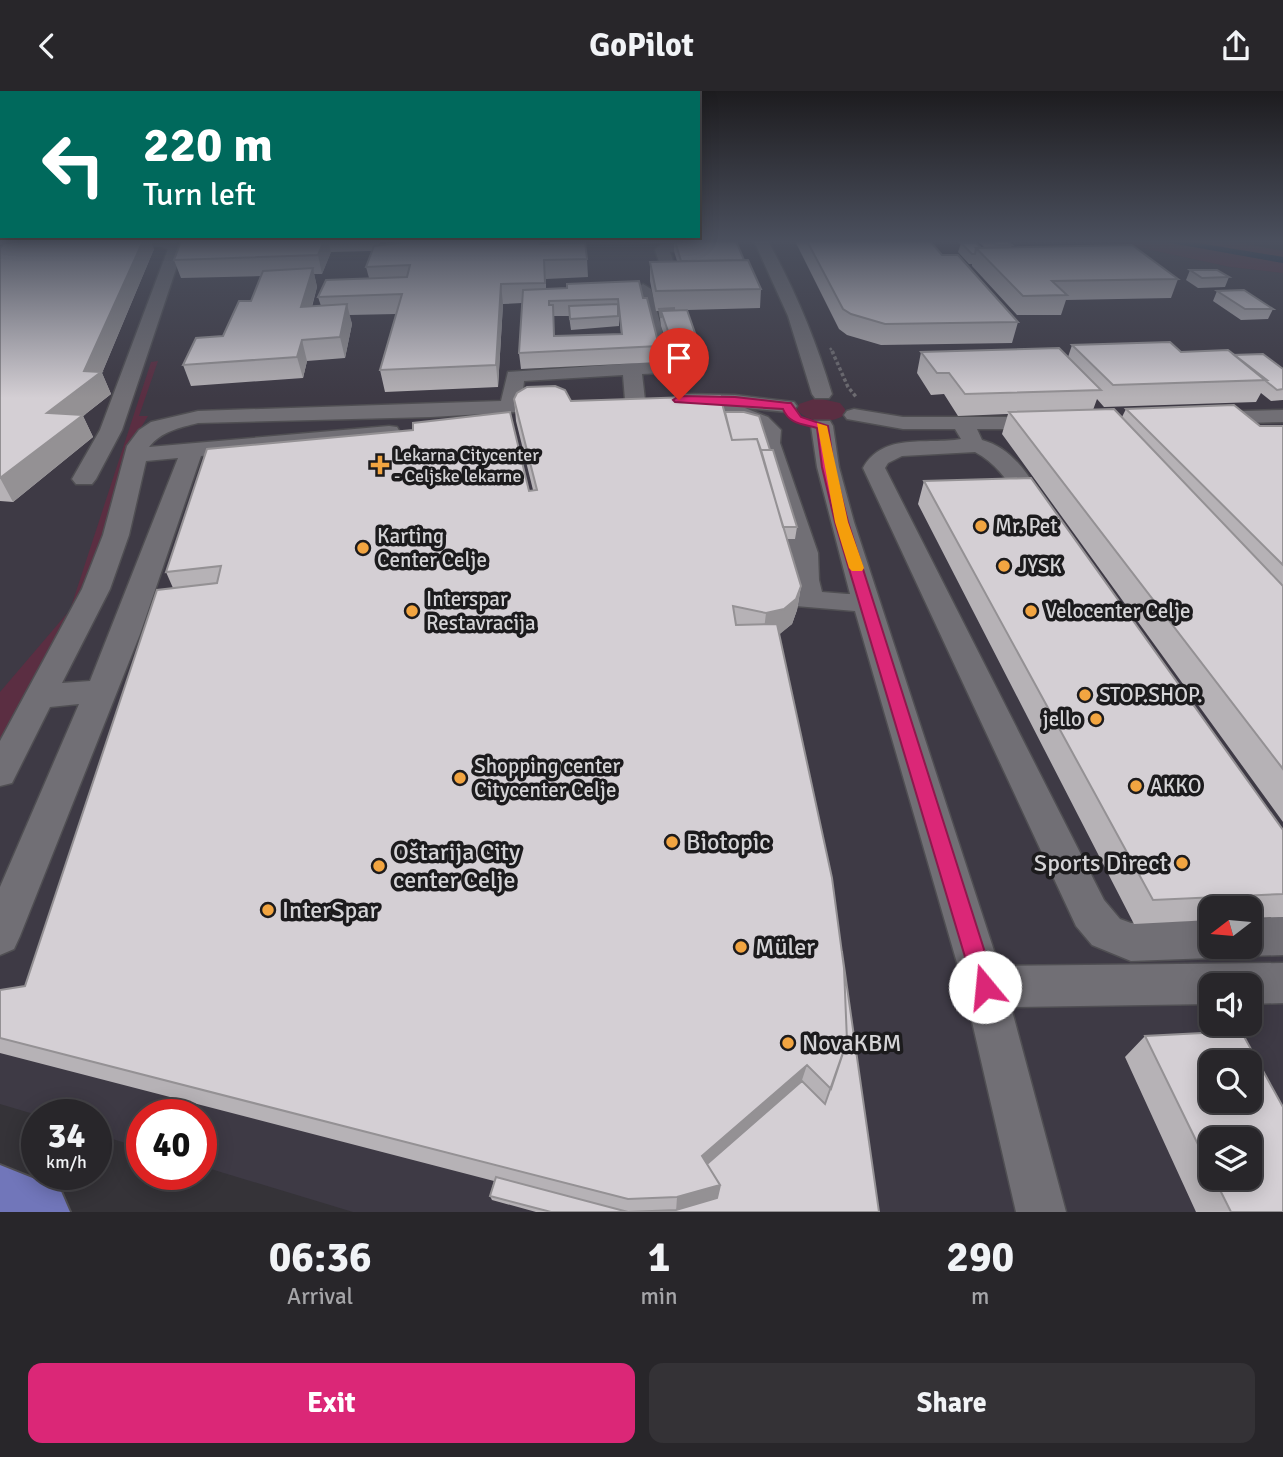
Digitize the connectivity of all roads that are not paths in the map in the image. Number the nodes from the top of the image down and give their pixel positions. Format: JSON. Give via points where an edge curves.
{"nodes":[{"id":1,"x":160,"y":293,"type":"edge"},
{"id":2,"x":644,"y":293,"type":"edge"},
{"id":3,"x":788,"y":293,"type":"edge"},
{"id":4,"x":632,"y":371,"type":"junction"},
{"id":5,"x":553,"y":374,"type":"junction"},
{"id":6,"x":586,"y":387,"type":"junction"},
{"id":7,"x":624,"y":401,"type":"junction"},
{"id":8,"x":555,"y":404,"type":"junction"},
{"id":9,"x":511,"y":406,"type":"junction"},
{"id":10,"x":817,"y":412,"type":"junction"},
{"id":11,"x":1283,"y":416,"type":"edge"},
{"id":12,"x":1189,"y":419,"type":"edge"},
{"id":13,"x":1069,"y":422,"type":"edge"},
{"id":14,"x":433,"y":424,"type":"junction"},
{"id":15,"x":770,"y":431,"type":"junction"},
{"id":16,"x":966,"y":435,"type":"junction"},
{"id":17,"x":192,"y":450,"type":"junction"},
{"id":18,"x":134,"y":455,"type":"junction"},
{"id":19,"x":84,"y":479,"type":"dead end"},
{"id":20,"x":1056,"y":535,"type":"edge"},
{"id":21,"x":867,"y":600,"type":"junction"},
{"id":22,"x":99,"y":691,"type":"junction"},
{"id":23,"x":40,"y":697,"type":"junction"},
{"id":24,"x":0,"y":773,"type":"edge"},
{"id":25,"x":0,"y":936,"type":"edge"},
{"id":26,"x":1283,"y":936,"type":"edge"},
{"id":27,"x":1262,"y":937,"type":"edge"},
{"id":28,"x":1199,"y":939,"type":"edge"},
{"id":29,"x":1283,"y":983,"type":"edge"},
{"id":30,"x":985,"y":987,"type":"junction"},
{"id":31,"x":0,"y":1197,"type":"edge"},
{"id":32,"x":37,"y":1212,"type":"edge"},
{"id":33,"x":1041,"y":1212,"type":"edge"}],
"edges":[{"from":1,"to":19,"type":"street","via":[[111,430]]},
{"from":2,"to":4,"type":"street","via":[[662,367]]},
{"from":3,"to":10,"type":"street","via":[[808,344]]},
{"from":4,"to":6,"type":"street"},
{"from":4,"to":7,"type":"street"},
{"from":5,"to":6,"type":"street"},
{"from":5,"to":8,"type":"street"},
{"from":5,"to":9,"type":"street","via":[[515,376]]},
{"from":6,"to":8,"type":"street"},
{"from":7,"to":10,"type":"street","via":[[703,399]]},
{"from":7,"to":15,"type":"street","via":[[650,412],[749,415]]},
{"from":8,"to":9,"type":"street"},
{"from":9,"to":14,"type":"street"},
{"from":10,"to":15,"type":"street"},
{"from":10,"to":16,"type":"street"},
{"from":10,"to":21,"type":"street","via":[[842,522]]},
{"from":11,"to":12,"type":"street"},
{"from":13,"to":16,"type":"street"},
{"from":14,"to":17,"type":"street"},
{"from":14,"to":18,"type":"street","via":[[198,417],[159,427],[147,435]]},
{"from":15,"to":21,"type":"street","via":[[769,443],[805,553],[802,599]]},
{"from":16,"to":20,"type":"street","via":[[1001,456]]},
{"from":16,"to":28,"type":"street","via":[[954,448],[883,454],[874,468],[1090,913],[1106,932],[1131,941]]},
{"from":17,"to":18,"type":"street"},
{"from":17,"to":22,"type":"street","via":[[152,567]]},
{"from":18,"to":23,"type":"street","via":[[116,535],[96,589]]},
{"from":21,"to":30,"type":"street"},
{"from":22,"to":23,"type":"street"},
{"from":22,"to":25,"type":"street"},
{"from":23,"to":24,"type":"street"},
{"from":26,"to":27,"type":"street"},
{"from":29,"to":30,"type":"street"},
{"from":30,"to":33,"type":"street"},
{"from":31,"to":32,"type":"main road"}]}
